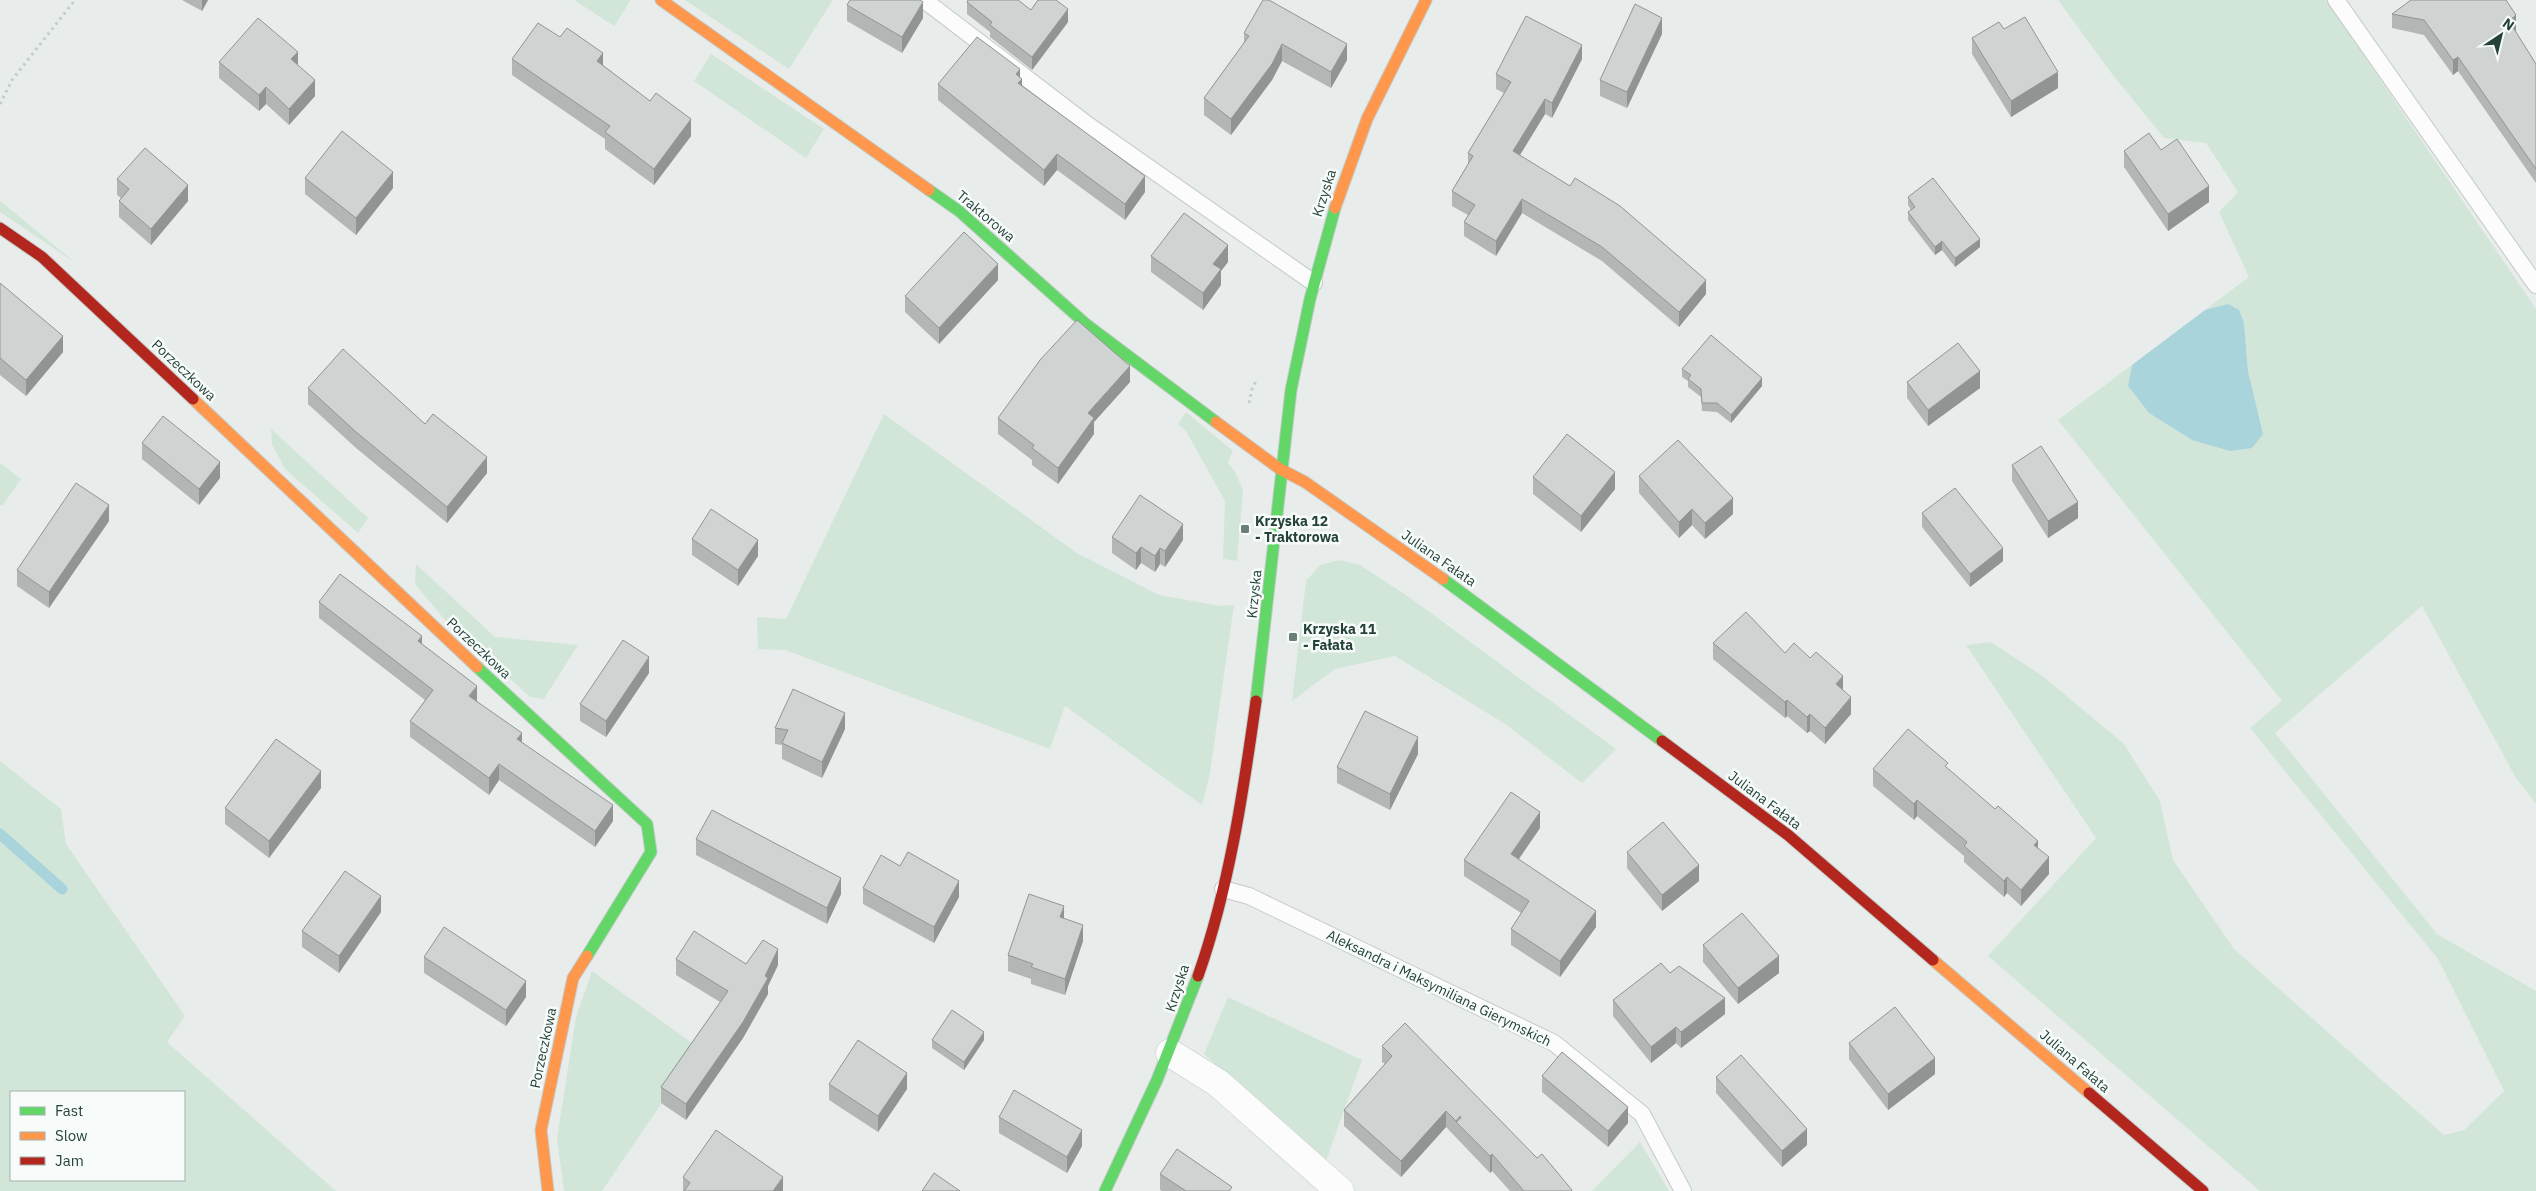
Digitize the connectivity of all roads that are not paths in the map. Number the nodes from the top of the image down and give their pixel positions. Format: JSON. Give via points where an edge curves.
{"nodes":[{"id":1,"x":661,"y":0,"type":"edge"},
{"id":2,"x":924,"y":0,"type":"edge"},
{"id":3,"x":1426,"y":0,"type":"edge"},
{"id":4,"x":2336,"y":0,"type":"edge"},
{"id":5,"x":0,"y":228,"type":"edge"},
{"id":6,"x":1314,"y":283,"type":"junction"},
{"id":7,"x":2536,"y":285,"type":"edge"},
{"id":8,"x":1280,"y":468,"type":"junction"},
{"id":9,"x":1223,"y":889,"type":"junction"},
{"id":10,"x":1170,"y":1053,"type":"junction"},
{"id":11,"x":548,"y":1191,"type":"edge"},
{"id":12,"x":1105,"y":1191,"type":"edge"},
{"id":13,"x":1340,"y":1191,"type":"edge"},
{"id":14,"x":1684,"y":1191,"type":"edge"},
{"id":15,"x":2202,"y":1191,"type":"edge"}],
"edges":[{"from":1,"to":8,"type":"street","name":"Traktorowa","via":[[959,211],[1087,325]]},
{"from":2,"to":6,"type":"lane","via":[[1088,125]]},
{"from":3,"to":6,"type":"street","name":"Krzyska","via":[[1390,69],[1360,138],[1338,194]]},
{"from":4,"to":7,"type":"lane"},
{"from":5,"to":11,"type":"street","name":"Porzeczkowa","via":[[42,256],[647,824],[651,852],[573,978],[541,1130]]},
{"from":6,"to":8,"type":"street","name":"Krzyska","via":[[1296,365]]},
{"from":8,"to":9,"type":"street","name":"Krzyska","via":[[1251,743]]},
{"from":8,"to":15,"type":"street","name":"Juliana Fałata","via":[[1305,482],[1478,604],[1788,835]]},
{"from":9,"to":10,"type":"street","name":"Krzyska","via":[[1192,994]]},
{"from":9,"to":14,"type":"lane","name":"Aleksandra i Maksymiliana Gierymskich","via":[[1249,896],[1554,1043],[1642,1114]]},
{"from":10,"to":12,"type":"street","name":"Krzyska"},
{"from":10,"to":13,"type":"street","via":[[1218,1083]]}]}
